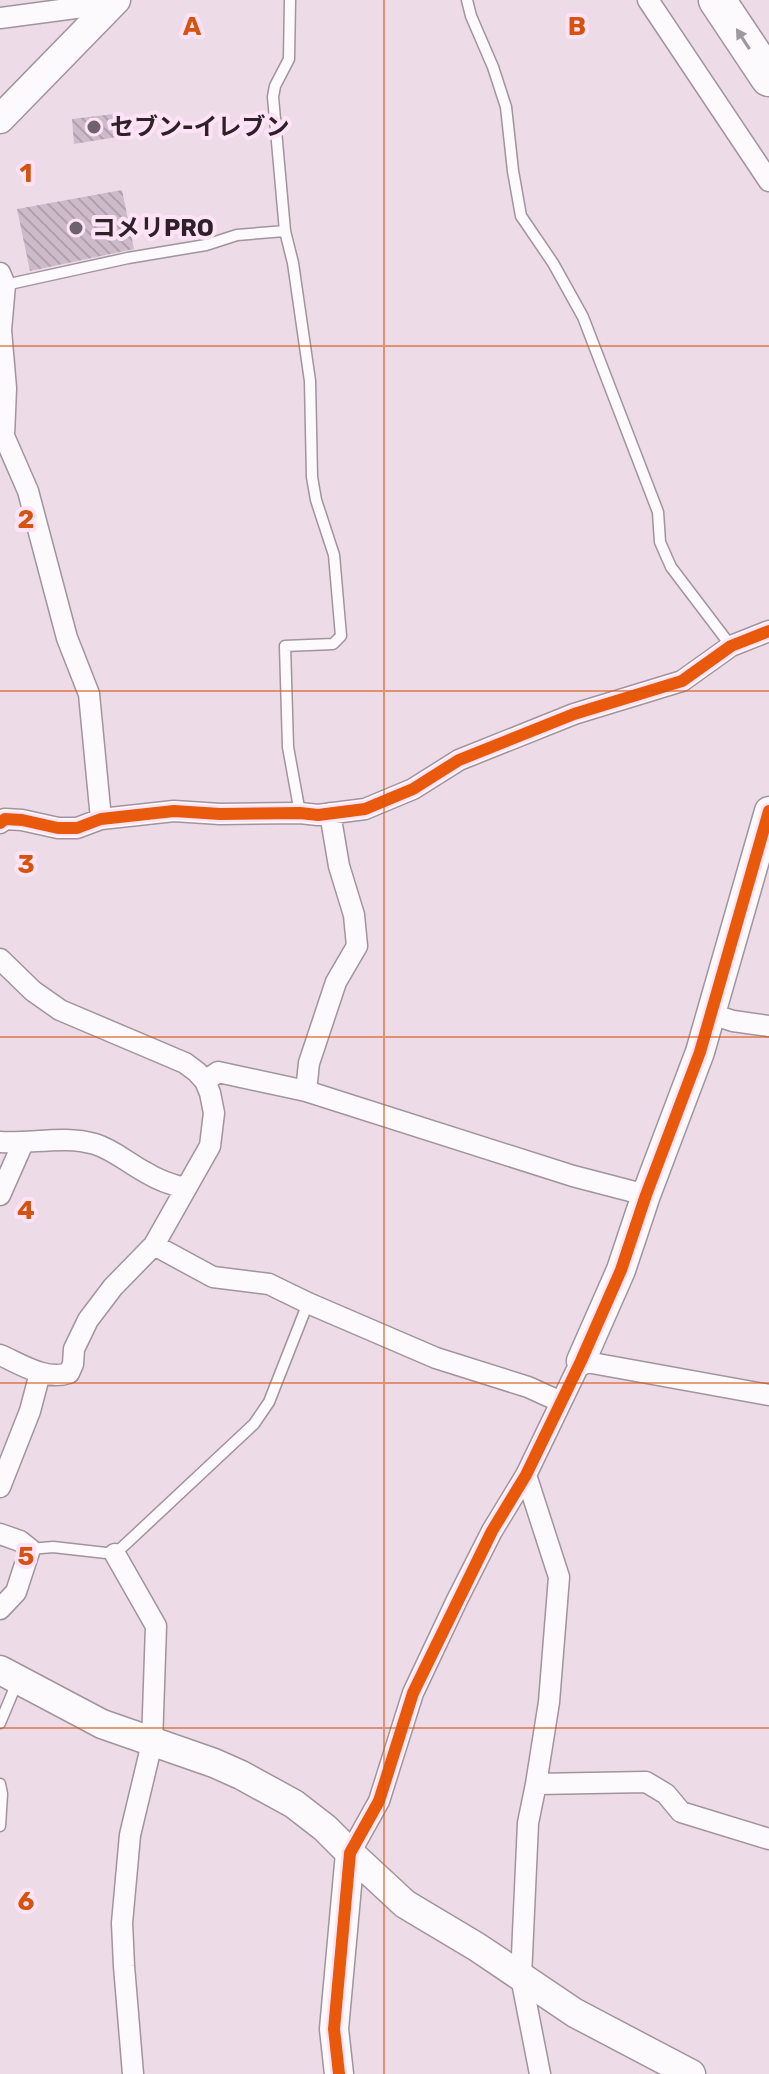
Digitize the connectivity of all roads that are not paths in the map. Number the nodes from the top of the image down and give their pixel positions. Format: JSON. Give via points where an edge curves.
{"nodes":[{"id":1,"x":290,"y":0,"type":"edge"},
{"id":2,"x":467,"y":0,"type":"edge"},
{"id":3,"x":648,"y":0,"type":"edge"},
{"id":4,"x":717,"y":0,"type":"edge"},
{"id":5,"x":747,"y":0,"type":"edge"},
{"id":6,"x":115,"y":2,"type":"edge"},
{"id":7,"x":0,"y":18,"type":"edge"},
{"id":8,"x":769,"y":33,"type":"edge"},
{"id":9,"x":769,"y":78,"type":"edge"},
{"id":10,"x":0,"y":119,"type":"edge"},
{"id":11,"x":769,"y":181,"type":"edge"},
{"id":12,"x":285,"y":231,"type":"junction"},
{"id":13,"x":3,"y":279,"type":"edge"},
{"id":14,"x":769,"y":631,"type":"edge"},
{"id":15,"x":731,"y":646,"type":"junction"},
{"id":16,"x":769,"y":811,"type":"edge"},
{"id":17,"x":300,"y":813,"type":"junction"},
{"id":18,"x":330,"y":813,"type":"junction"},
{"id":19,"x":101,"y":819,"type":"junction"},
{"id":20,"x":0,"y":823,"type":"edge"},
{"id":21,"x":0,"y":959,"type":"edge"},
{"id":22,"x":711,"y":1014,"type":"junction"},
{"id":23,"x":769,"y":1026,"type":"edge"},
{"id":24,"x":205,"y":1081,"type":"junction"},
{"id":25,"x":306,"y":1091,"type":"junction"},
{"id":26,"x":0,"y":1142,"type":"edge"},
{"id":27,"x":23,"y":1143,"type":"junction"},
{"id":28,"x":186,"y":1188,"type":"junction"},
{"id":29,"x":0,"y":1195,"type":"edge"},
{"id":30,"x":646,"y":1195,"type":"junction"},
{"id":31,"x":154,"y":1245,"type":"junction"},
{"id":32,"x":308,"y":1303,"type":"junction"},
{"id":33,"x":0,"y":1355,"type":"edge"},
{"id":34,"x":581,"y":1361,"type":"junction"},
{"id":35,"x":40,"y":1373,"type":"junction"},
{"id":36,"x":769,"y":1395,"type":"edge"},
{"id":37,"x":561,"y":1402,"type":"junction"},
{"id":38,"x":526,"y":1475,"type":"junction"},
{"id":39,"x":0,"y":1487,"type":"edge"},
{"id":40,"x":0,"y":1534,"type":"edge"},
{"id":41,"x":30,"y":1549,"type":"junction"},
{"id":42,"x":115,"y":1554,"type":"junction"},
{"id":43,"x":0,"y":1609,"type":"edge"},
{"id":44,"x":9,"y":1675,"type":"edge"},
{"id":45,"x":0,"y":1723,"type":"edge"},
{"id":46,"x":152,"y":1743,"type":"junction"},
{"id":47,"x":0,"y":1784,"type":"edge"},
{"id":48,"x":536,"y":1784,"type":"junction"},
{"id":49,"x":0,"y":1826,"type":"edge"},
{"id":50,"x":769,"y":1839,"type":"edge"},
{"id":51,"x":350,"y":1853,"type":"junction"},
{"id":52,"x":521,"y":1977,"type":"junction"},
{"id":53,"x":133,"y":2074,"type":"edge"},
{"id":54,"x":339,"y":2074,"type":"edge"},
{"id":55,"x":540,"y":2074,"type":"edge"},
{"id":56,"x":691,"y":2074,"type":"edge"}],
"edges":[{"from":1,"to":12,"type":"lane","via":[[289,59],[273,97]]},
{"from":2,"to":15,"type":"lane","via":[[506,107],[521,216],[583,317],[658,512],[660,542],[671,567]]},
{"from":3,"to":11,"type":"street"},
{"from":9,"to":4,"type":"highway","one_way":true},
{"from":5,"to":8,"type":"highway"},
{"from":6,"to":7,"type":"street"},
{"from":6,"to":10,"type":"street"},
{"from":12,"to":13,"type":"lane","via":[[237,235],[206,245]]},
{"from":12,"to":17,"type":"lane","via":[[310,381],[312,477],[334,555],[341,636],[333,644],[285,646],[288,747]]},
{"from":13,"to":19,"type":"street","via":[[4,436],[28,491],[67,638],[89,694]]},
{"from":14,"to":15,"type":"street"},
{"from":15,"to":18,"type":"street","via":[[682,681],[574,714],[459,760],[413,789],[365,809]]},
{"from":16,"to":22,"type":"street"},
{"from":17,"to":18,"type":"street"},
{"from":17,"to":19,"type":"street","via":[[174,811]]},
{"from":18,"to":25,"type":"street","via":[[357,946],[336,982],[309,1063]]},
{"from":19,"to":20,"type":"street","via":[[77,828],[22,820]]},
{"from":21,"to":24,"type":"street","via":[[60,1010],[171,1056]]},
{"from":22,"to":23,"type":"street"},
{"from":22,"to":30,"type":"street"},
{"from":24,"to":25,"type":"street","via":[[218,1072]]},
{"from":24,"to":28,"type":"street","via":[[214,1113],[213,1135]]},
{"from":25,"to":30,"type":"street"},
{"from":26,"to":27,"type":"street"},
{"from":27,"to":28,"type":"street","via":[[59,1139],[94,1144],[157,1179]]},
{"from":27,"to":29,"type":"street"},
{"from":28,"to":31,"type":"street"},
{"from":30,"to":34,"type":"street","via":[[621,1270]]},
{"from":31,"to":32,"type":"street","via":[[213,1277],[269,1284]]},
{"from":31,"to":35,"type":"street","via":[[88,1320],[69,1373]]},
{"from":32,"to":37,"type":"street","via":[[436,1358]]},
{"from":32,"to":42,"type":"lane","via":[[269,1402],[254,1424]]},
{"from":33,"to":35,"type":"street"},
{"from":34,"to":36,"type":"street"},
{"from":34,"to":37,"type":"street"},
{"from":35,"to":39,"type":"street"},
{"from":37,"to":38,"type":"street"},
{"from":38,"to":48,"type":"street","via":[[559,1577]]},
{"from":38,"to":51,"type":"street","via":[[492,1531],[413,1693],[379,1801]]},
{"from":40,"to":41,"type":"street"},
{"from":41,"to":42,"type":"lane"},
{"from":41,"to":43,"type":"street","via":[[16,1592]]},
{"from":42,"to":46,"type":"street","via":[[156,1626]]},
{"from":44,"to":45,"type":"lane"},
{"from":44,"to":46,"type":"street","via":[[102,1724]]},
{"from":46,"to":51,"type":"street","via":[[214,1763],[294,1804]]},
{"from":46,"to":53,"type":"street","via":[[130,1835],[122,1923]]},
{"from":47,"to":49,"type":"lane"},
{"from":48,"to":50,"type":"street","via":[[646,1782],[681,1812]]},
{"from":48,"to":52,"type":"street","via":[[528,1823]]},
{"from":51,"to":52,"type":"street","via":[[405,1904]]},
{"from":51,"to":54,"type":"street","via":[[334,2029]]},
{"from":52,"to":55,"type":"street"},
{"from":52,"to":56,"type":"street","via":[[575,2013]]}]}
